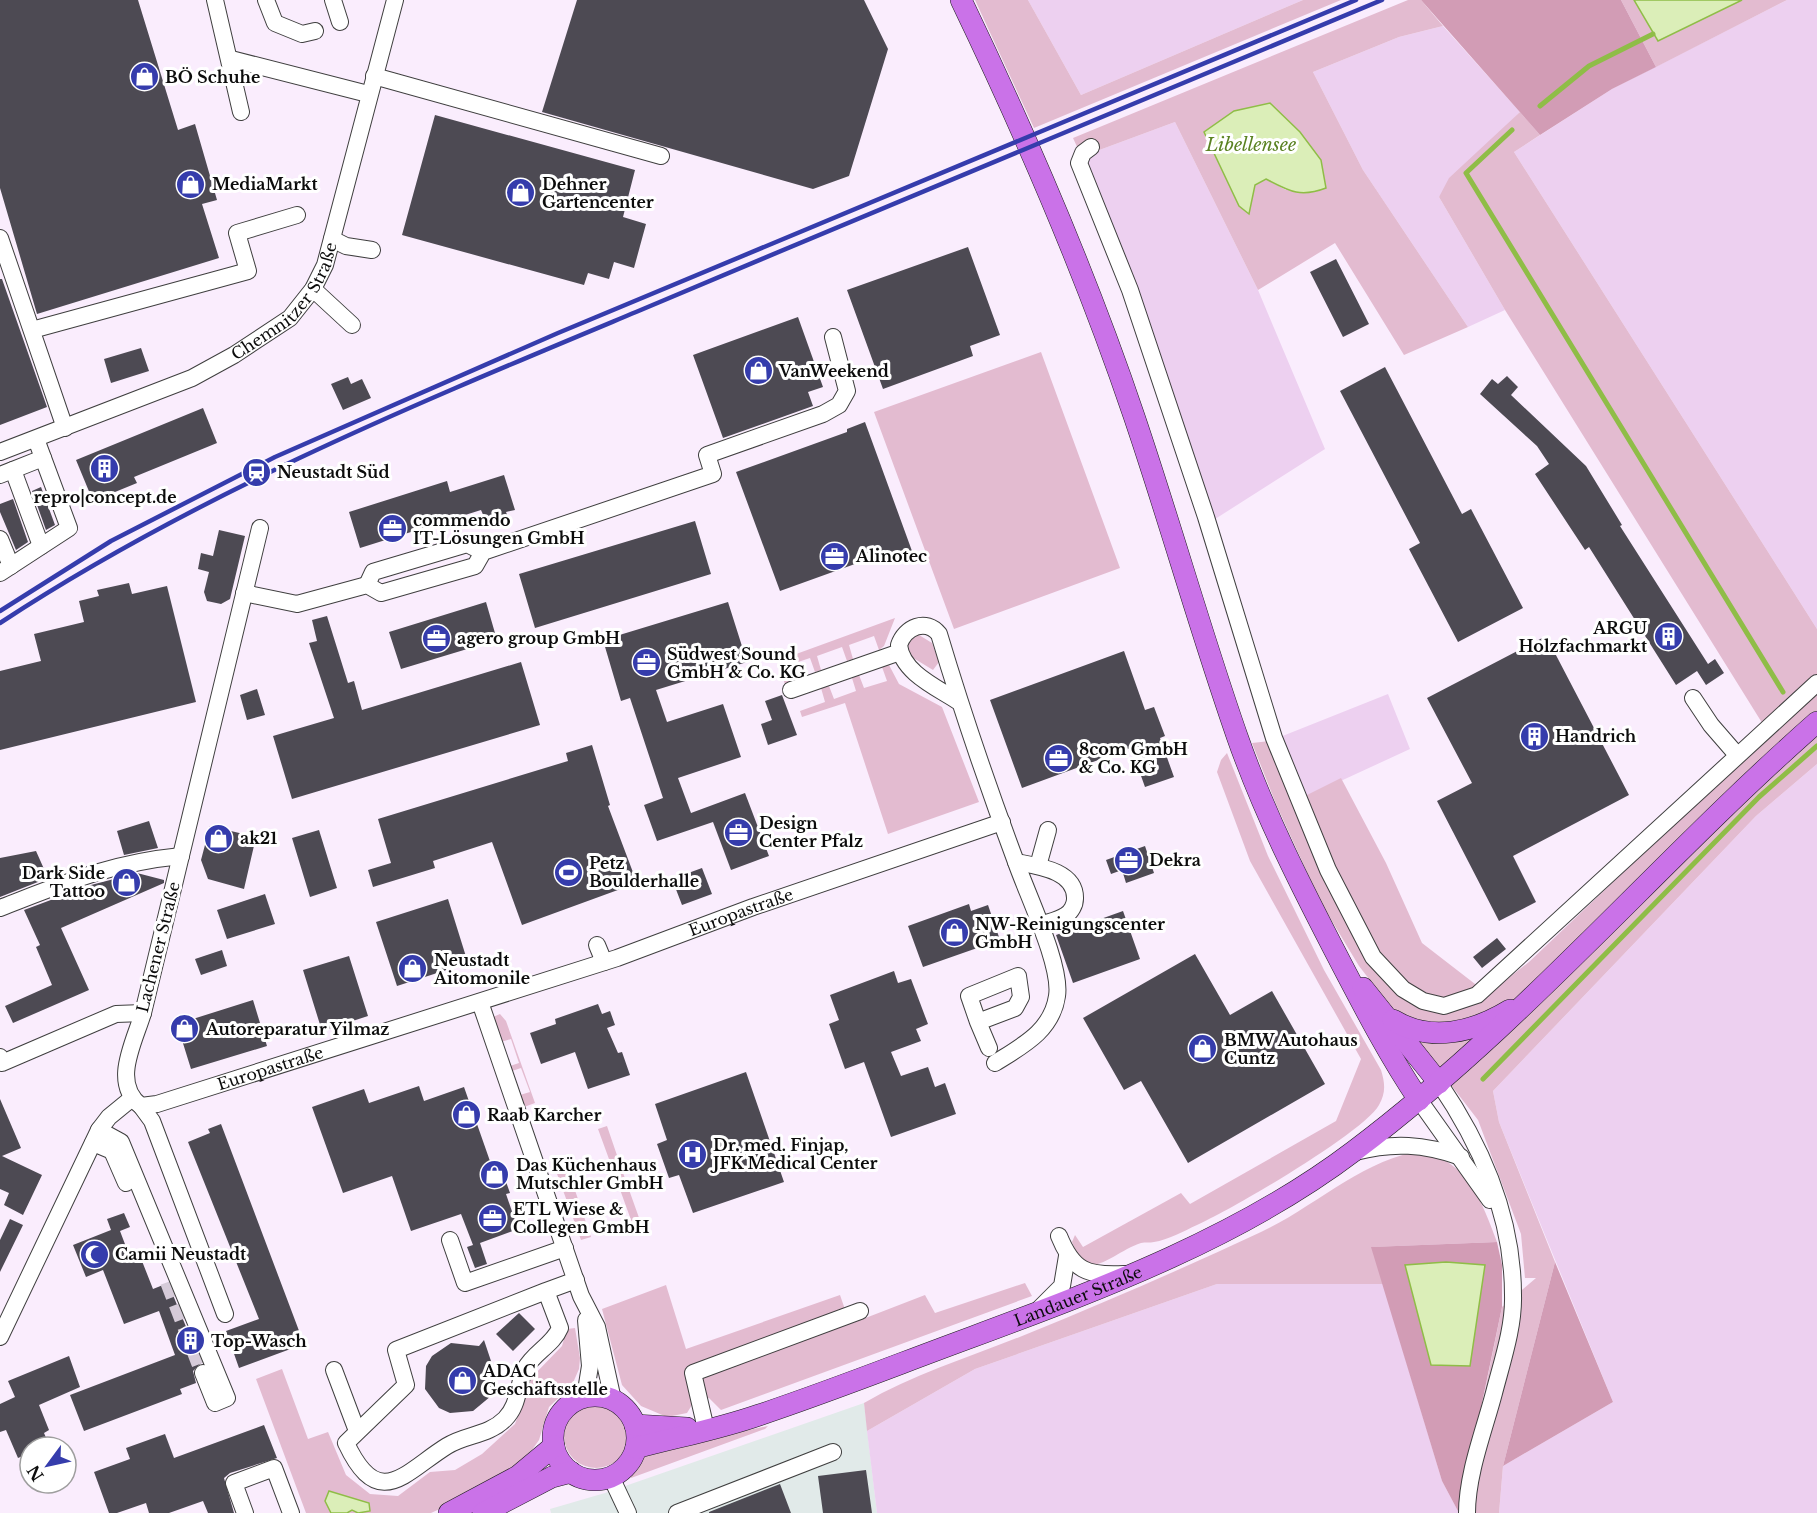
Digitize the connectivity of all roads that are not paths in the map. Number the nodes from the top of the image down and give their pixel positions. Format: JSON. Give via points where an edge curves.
{"nodes":[{"id":1,"x":215,"y":0,"type":"edge"},
{"id":2,"x":266,"y":0,"type":"edge"},
{"id":3,"x":333,"y":0,"type":"edge"},
{"id":4,"x":395,"y":0,"type":"edge"},
{"id":5,"x":962,"y":0,"type":"edge"},
{"id":6,"x":340,"y":22,"type":"dead end"},
{"id":7,"x":315,"y":31,"type":"dead end"},
{"id":8,"x":231,"y":59,"type":"junction"},
{"id":9,"x":374,"y":76,"type":"junction"},
{"id":10,"x":368,"y":94,"type":"junction"},
{"id":11,"x":241,"y":112,"type":"dead end"},
{"id":12,"x":1090,"y":147,"type":"dead end"},
{"id":13,"x":661,"y":156,"type":"dead end"},
{"id":14,"x":297,"y":215,"type":"dead end"},
{"id":15,"x":0,"y":238,"type":"edge"},
{"id":16,"x":332,"y":240,"type":"junction"},
{"id":17,"x":372,"y":250,"type":"dead end"},
{"id":18,"x":313,"y":290,"type":"junction"},
{"id":19,"x":352,"y":325,"type":"dead end"},
{"id":20,"x":32,"y":330,"type":"junction"},
{"id":21,"x":833,"y":337,"type":"dead end"},
{"id":22,"x":65,"y":428,"type":"junction"},
{"id":23,"x":36,"y":439,"type":"junction"},
{"id":24,"x":0,"y":453,"type":"edge"},
{"id":25,"x":43,"y":458,"type":"junction"},
{"id":26,"x":6,"y":472,"type":"edge"},
{"id":27,"x":260,"y":528,"type":"dead end"},
{"id":28,"x":0,"y":539,"type":"edge"},
{"id":29,"x":41,"y":546,"type":"junction"},
{"id":30,"x":483,"y":552,"type":"junction"},
{"id":31,"x":5,"y":570,"type":"edge"},
{"id":32,"x":367,"y":585,"type":"junction"},
{"id":33,"x":244,"y":592,"type":"junction"},
{"id":34,"x":900,"y":652,"type":"junction"},
{"id":35,"x":1817,"y":683,"type":"edge"},
{"id":36,"x":791,"y":690,"type":"dead end"},
{"id":37,"x":1693,"y":698,"type":"dead end"},
{"id":38,"x":959,"y":702,"type":"junction"},
{"id":39,"x":1817,"y":722,"type":"edge"},
{"id":40,"x":1737,"y":755,"type":"junction"},
{"id":41,"x":1002,"y":822,"type":"junction"},
{"id":42,"x":1048,"y":830,"type":"dead end"},
{"id":43,"x":180,"y":856,"type":"junction"},
{"id":44,"x":1016,"y":862,"type":"junction"},
{"id":45,"x":1038,"y":866,"type":"junction"},
{"id":46,"x":0,"y":908,"type":"edge"},
{"id":47,"x":1040,"y":925,"type":"junction"},
{"id":48,"x":597,"y":945,"type":"dead end"},
{"id":49,"x":604,"y":962,"type":"junction"},
{"id":50,"x":1341,"y":963,"type":"junction"},
{"id":51,"x":1531,"y":997,"type":"junction"},
{"id":52,"x":480,"y":1002,"type":"junction"},
{"id":53,"x":142,"y":1013,"type":"junction"},
{"id":54,"x":1388,"y":1017,"type":"junction"},
{"id":55,"x":978,"y":1023,"type":"dead end"},
{"id":56,"x":0,"y":1057,"type":"edge"},
{"id":57,"x":1439,"y":1083,"type":"junction"},
{"id":58,"x":1419,"y":1100,"type":"junction"},
{"id":59,"x":136,"y":1102,"type":"junction"},
{"id":60,"x":96,"y":1136,"type":"junction"},
{"id":61,"x":1352,"y":1153,"type":"junction"},
{"id":62,"x":1462,"y":1158,"type":"junction"},
{"id":63,"x":1506,"y":1233,"type":"junction"},
{"id":64,"x":1059,"y":1236,"type":"dead end"},
{"id":65,"x":450,"y":1240,"type":"dead end"},
{"id":66,"x":565,"y":1248,"type":"junction"},
{"id":67,"x":1067,"y":1256,"type":"junction"},
{"id":68,"x":1128,"y":1274,"type":"junction"},
{"id":69,"x":168,"y":1282,"type":"tunnel mouth"},
{"id":70,"x":578,"y":1288,"type":"junction"},
{"id":71,"x":546,"y":1291,"type":"junction"},
{"id":72,"x":860,"y":1311,"type":"dead end"},
{"id":73,"x":225,"y":1314,"type":"dead end"},
{"id":74,"x":5,"y":1315,"type":"edge"},
{"id":75,"x":1030,"y":1316,"type":"junction"},
{"id":76,"x":0,"y":1337,"type":"edge"},
{"id":77,"x":333,"y":1371,"type":"dead end"},
{"id":78,"x":203,"y":1373,"type":"tunnel mouth"},
{"id":79,"x":585,"y":1397,"type":"junction"},
{"id":80,"x":613,"y":1400,"type":"junction"},
{"id":81,"x":635,"y":1425,"type":"junction"},
{"id":82,"x":706,"y":1429,"type":"junction"},
{"id":83,"x":357,"y":1431,"type":"junction"},
{"id":84,"x":554,"y":1446,"type":"junction"},
{"id":85,"x":636,"y":1448,"type":"junction"},
{"id":86,"x":833,"y":1452,"type":"dead end"},
{"id":87,"x":571,"y":1472,"type":"junction"},
{"id":88,"x":611,"y":1476,"type":"junction"},
{"id":89,"x":245,"y":1513,"type":"edge"},
{"id":90,"x":291,"y":1513,"type":"edge"},
{"id":91,"x":449,"y":1513,"type":"edge"},
{"id":92,"x":483,"y":1513,"type":"edge"},
{"id":93,"x":628,"y":1513,"type":"edge"},
{"id":94,"x":677,"y":1513,"type":"edge"},
{"id":95,"x":1467,"y":1513,"type":"edge"}],
"edges":[{"from":1,"to":8,"type":"street"},
{"from":2,"to":7,"type":"street","via":[[275,23],[302,34]]},
{"from":3,"to":6,"type":"street"},
{"from":4,"to":9,"type":"street","name":"Chemnitzer Straße"},
{"from":5,"to":50,"type":"main road","via":[[1090,295],[1134,415],[1215,671],[1259,794],[1294,874]]},
{"from":8,"to":10,"type":"street"},
{"from":8,"to":11,"type":"street"},
{"from":9,"to":10,"type":"street","name":"Chemnitzer Straße"},
{"from":9,"to":13,"type":"street"},
{"from":10,"to":16,"type":"street","name":"Chemnitzer Straße"},
{"from":12,"to":40,"type":"street","via":[[1079,163],[1130,290],[1274,738],[1328,870],[1373,957],[1402,989],[1423,1001],[1444,1006],[1477,995]]},
{"from":14,"to":20,"type":"street","via":[[237,233],[248,271]]},
{"from":15,"to":20,"type":"street"},
{"from":16,"to":17,"type":"street"},
{"from":16,"to":18,"type":"street","name":"Chemnitzer Straße"},
{"from":18,"to":19,"type":"street"},
{"from":18,"to":22,"type":"street","name":"Chemnitzer Straße","via":[[290,318],[192,378]]},
{"from":20,"to":22,"type":"street"},
{"from":21,"to":30,"type":"street","via":[[847,391],[839,405],[707,455],[713,474]]},
{"from":22,"to":23,"type":"street","name":"Chemnitzer Straße"},
{"from":23,"to":24,"type":"street","name":"Chemnitzer Straße"},
{"from":23,"to":25,"type":"street"},
{"from":25,"to":26,"type":"street"},
{"from":25,"to":29,"type":"street","via":[[69,528]]},
{"from":26,"to":29,"type":"street"},
{"from":27,"to":33,"type":"street","name":"Lachener Straße"},
{"from":28,"to":31,"type":"street"},
{"from":29,"to":31,"type":"street"},
{"from":30,"to":32,"type":"street","via":[[475,566],[381,593]]},
{"from":30,"to":32,"type":"street","via":[[467,544],[373,572]]},
{"from":32,"to":33,"type":"street","via":[[297,604]]},
{"from":33,"to":43,"type":"street","name":"Lachener Straße"},
{"from":34,"to":36,"type":"street"},
{"from":34,"to":38,"type":"street","via":[[912,670]]},
{"from":34,"to":38,"type":"street","via":[[901,638],[907,631],[925,625],[934,627]]},
{"from":35,"to":40,"type":"street"},
{"from":37,"to":40,"type":"street"},
{"from":38,"to":41,"type":"street"},
{"from":39,"to":51,"type":"main road","name":"Landauer Straße","via":[[1742,788]]},
{"from":41,"to":44,"type":"street"},
{"from":41,"to":49,"type":"street","name":"Europastraße"},
{"from":42,"to":45,"type":"street"},
{"from":43,"to":46,"type":"street","via":[[92,872]]},
{"from":43,"to":53,"type":"street","name":"Lachener Straße"},
{"from":44,"to":45,"type":"street"},
{"from":44,"to":47,"type":"street"},
{"from":45,"to":47,"type":"street","via":[[1062,875],[1072,886],[1075,898],[1066,915]]},
{"from":47,"to":55,"type":"street","via":[[1054,968],[1057,997],[1050,1020],[1038,1034],[992,1056]]},
{"from":48,"to":49,"type":"street"},
{"from":49,"to":52,"type":"street","name":"Europastraße"},
{"from":50,"to":54,"type":"main road"},
{"from":50,"to":58,"type":"main road","via":[[1391,1057]]},
{"from":51,"to":54,"type":"main road","via":[[1484,1022],[1438,1034],[1407,1028]]},
{"from":51,"to":57,"type":"main road","name":"Landauer Straße"},
{"from":52,"to":59,"type":"street","name":"Europastraße","via":[[157,1104]]},
{"from":52,"to":66,"type":"street"},
{"from":53,"to":56,"type":"street","via":[[117,1014],[2,1064]]},
{"from":53,"to":59,"type":"street","name":"Lachener Straße","via":[[125,1072],[125,1086]]},
{"from":54,"to":57,"type":"main road"},
{"from":57,"to":58,"type":"main road","name":"Landauer Straße"},
{"from":57,"to":63,"type":"street","via":[[1475,1140]]},
{"from":58,"to":61,"type":"main road","name":"Landauer Straße"},
{"from":58,"to":62,"type":"street"},
{"from":59,"to":60,"type":"street","via":[[109,1117]]},
{"from":59,"to":73,"type":"street","name":"Lachener Straße","via":[[152,1121]]},
{"from":60,"to":69,"type":"street","via":[[112,1151]]},
{"from":60,"to":74,"type":"street"},
{"from":60,"to":78,"type":"street","via":[[121,1142],[227,1398],[215,1403]]},
{"from":61,"to":62,"type":"street","via":[[1407,1144],[1435,1148]]},
{"from":61,"to":68,"type":"main road","name":"Landauer Straße","via":[[1267,1208]]},
{"from":62,"to":63,"type":"street","via":[[1480,1182]]},
{"from":63,"to":95,"type":"street","via":[[1514,1297]]},
{"from":64,"to":67,"type":"street"},
{"from":65,"to":66,"type":"street","via":[[465,1283]]},
{"from":66,"to":70,"type":"street"},
{"from":67,"to":68,"type":"street","via":[[1088,1272]]},
{"from":67,"to":75,"type":"street","via":[[1062,1286]]},
{"from":68,"to":75,"type":"main road","name":"Landauer Straße"},
{"from":70,"to":71,"type":"street"},
{"from":70,"to":79,"type":"street","via":[[589,1334],[590,1366]]},
{"from":70,"to":80,"type":"street","via":[[597,1327]]},
{"from":71,"to":83,"type":"street","via":[[396,1350],[406,1385]]},
{"from":71,"to":83,"type":"street","via":[[560,1328],[556,1338],[526,1368],[517,1402],[488,1433],[450,1444],[402,1480],[390,1483],[364,1474],[355,1463],[346,1443]]},
{"from":72,"to":82,"type":"street","via":[[693,1373]]},
{"from":74,"to":76,"type":"street"},
{"from":75,"to":82,"type":"main road","name":"Landauer Straße","via":[[756,1416]]},
{"from":77,"to":83,"type":"street"},
{"from":79,"to":80,"type":"main road"},
{"from":79,"to":84,"type":"main road","via":[[573,1402],[560,1416]]},
{"from":80,"to":81,"type":"main road"},
{"from":81,"to":82,"type":"main road","name":"Landauer Straße"},
{"from":81,"to":85,"type":"main road"},
{"from":82,"to":85,"type":"main road","name":"Landauer Straße"},
{"from":84,"to":87,"type":"main road"},
{"from":84,"to":91,"type":"main road","via":[[518,1476]]},
{"from":85,"to":88,"type":"main road","via":[[627,1465]]},
{"from":86,"to":94,"type":"street"},
{"from":87,"to":88,"type":"main road","via":[[591,1480]]},
{"from":87,"to":92,"type":"main road","via":[[552,1477]]},
{"from":88,"to":93,"type":"street"},
{"from":89,"to":90,"type":"street","via":[[234,1484],[274,1468]]}]}
